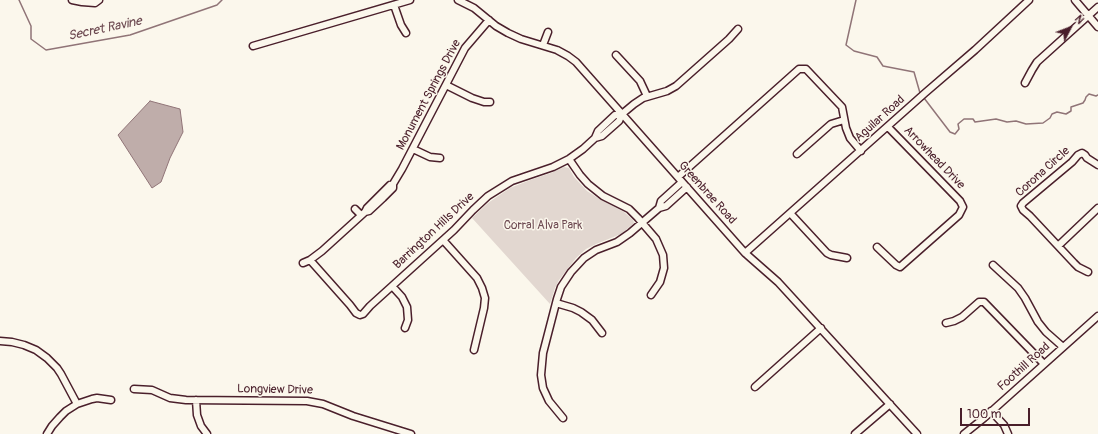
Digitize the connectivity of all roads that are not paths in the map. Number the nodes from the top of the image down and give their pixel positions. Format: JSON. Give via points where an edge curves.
{"nodes":[{"id":1,"x":72,"y":0,"type":"edge"},
{"id":2,"x":100,"y":0,"type":"edge"},
{"id":3,"x":410,"y":0,"type":"edge"},
{"id":4,"x":458,"y":0,"type":"edge"},
{"id":5,"x":1029,"y":0,"type":"edge"},
{"id":6,"x":1075,"y":0,"type":"edge"},
{"id":7,"x":394,"y":5,"type":"junction"},
{"id":8,"x":1098,"y":7,"type":"edge"},
{"id":9,"x":1088,"y":16,"type":"junction"},
{"id":10,"x":489,"y":20,"type":"junction"},
{"id":11,"x":1098,"y":27,"type":"edge"},
{"id":12,"x":738,"y":29,"type":"dead end"},
{"id":13,"x":548,"y":32,"type":"dead end"},
{"id":14,"x":406,"y":33,"type":"dead end"},
{"id":15,"x":543,"y":45,"type":"junction"},
{"id":16,"x":253,"y":46,"type":"dead end"},
{"id":17,"x":616,"y":55,"type":"dead end"},
{"id":18,"x":1025,"y":83,"type":"dead end"},
{"id":19,"x":446,"y":85,"type":"junction"},
{"id":20,"x":647,"y":96,"type":"junction"},
{"id":21,"x":490,"y":102,"type":"dead end"},
{"id":22,"x":622,"y":114,"type":"junction"},
{"id":23,"x":844,"y":120,"type":"junction"},
{"id":24,"x":888,"y":127,"type":"junction"},
{"id":25,"x":413,"y":149,"type":"junction"},
{"id":26,"x":861,"y":151,"type":"junction"},
{"id":27,"x":797,"y":154,"type":"dead end"},
{"id":28,"x":440,"y":158,"type":"dead end"},
{"id":29,"x":569,"y":159,"type":"junction"},
{"id":30,"x":1098,"y":165,"type":"edge"},
{"id":31,"x":680,"y":180,"type":"junction"},
{"id":32,"x":687,"y":187,"type":"junction"},
{"id":33,"x":659,"y":208,"type":"junction"},
{"id":34,"x":1098,"y":208,"type":"edge"},
{"id":35,"x":356,"y":209,"type":"dead end"},
{"id":36,"x":790,"y":213,"type":"junction"},
{"id":37,"x":363,"y":214,"type":"junction"},
{"id":38,"x":642,"y":223,"type":"junction"},
{"id":39,"x":443,"y":240,"type":"junction"},
{"id":40,"x":1058,"y":246,"type":"junction"},
{"id":41,"x":877,"y":247,"type":"dead end"},
{"id":42,"x":745,"y":253,"type":"junction"},
{"id":43,"x":847,"y":258,"type":"dead end"},
{"id":44,"x":310,"y":260,"type":"junction"},
{"id":45,"x":303,"y":263,"type":"dead end"},
{"id":46,"x":993,"y":265,"type":"dead end"},
{"id":47,"x":1088,"y":272,"type":"dead end"},
{"id":48,"x":392,"y":286,"type":"junction"},
{"id":49,"x":651,"y":295,"type":"dead end"},
{"id":50,"x":556,"y":303,"type":"junction"},
{"id":51,"x":1098,"y":316,"type":"edge"},
{"id":52,"x":946,"y":324,"type":"dead end"},
{"id":53,"x":405,"y":328,"type":"dead end"},
{"id":54,"x":821,"y":328,"type":"junction"},
{"id":55,"x":602,"y":333,"type":"dead end"},
{"id":56,"x":0,"y":341,"type":"edge"},
{"id":57,"x":1063,"y":348,"type":"junction"},
{"id":58,"x":474,"y":350,"type":"dead end"},
{"id":59,"x":1044,"y":364,"type":"junction"},
{"id":60,"x":755,"y":387,"type":"dead end"},
{"id":61,"x":134,"y":389,"type":"dead end"},
{"id":62,"x":111,"y":400,"type":"dead end"},
{"id":63,"x":196,"y":400,"type":"junction"},
{"id":64,"x":78,"y":404,"type":"junction"},
{"id":65,"x":890,"y":404,"type":"junction"},
{"id":66,"x":991,"y":411,"type":"junction"},
{"id":67,"x":563,"y":418,"type":"dead end"},
{"id":68,"x":388,"y":427,"type":"junction"},
{"id":69,"x":47,"y":434,"type":"edge"},
{"id":70,"x":207,"y":434,"type":"edge"},
{"id":71,"x":385,"y":434,"type":"edge"},
{"id":72,"x":411,"y":434,"type":"edge"},
{"id":73,"x":855,"y":434,"type":"edge"},
{"id":74,"x":917,"y":434,"type":"edge"},
{"id":75,"x":964,"y":434,"type":"edge"},
{"id":76,"x":1008,"y":434,"type":"edge"}],
"edges":[{"from":1,"to":2,"type":"street","via":[[95,3]]},
{"from":3,"to":7,"type":"street"},
{"from":4,"to":10,"type":"street","name":"Greenbrae Road"},
{"from":5,"to":24,"type":"street","name":"Aguilar Road"},
{"from":6,"to":9,"type":"street"},
{"from":7,"to":14,"type":"street"},
{"from":7,"to":16,"type":"street"},
{"from":8,"to":9,"type":"street"},
{"from":9,"to":11,"type":"street"},
{"from":9,"to":18,"type":"street","via":[[1038,62]]},
{"from":10,"to":15,"type":"street","name":"Greenbrae Road","via":[[508,34]]},
{"from":10,"to":19,"type":"street","name":"Monument Springs Drive","via":[[465,48]]},
{"from":12,"to":20,"type":"street","name":"Barrington Hills Drive","via":[[729,40],[676,86]]},
{"from":13,"to":15,"type":"street"},
{"from":15,"to":22,"type":"street","name":"Greenbrae Road","via":[[561,52],[576,62]]},
{"from":17,"to":20,"type":"street","via":[[640,81]]},
{"from":19,"to":21,"type":"street","via":[[472,98]]},
{"from":19,"to":25,"type":"street","name":"Monument Springs Drive"},
{"from":20,"to":22,"type":"street","name":"Barrington Hills Drive"},
{"from":22,"to":29,"type":"street","name":"Barrington Hills Drive","via":[[615,115],[598,131],[595,138]]},
{"from":22,"to":31,"type":"street","name":"Greenbrae Road"},
{"from":23,"to":26,"type":"street","via":[[850,138]]},
{"from":23,"to":27,"type":"street","via":[[830,124]]},
{"from":23,"to":31,"type":"street","via":[[842,107],[806,69],[799,69]]},
{"from":24,"to":26,"type":"street","name":"Aguilar Road"},
{"from":24,"to":41,"type":"street","name":"Arrowhead Drive","via":[[963,207],[959,215],[900,267]]},
{"from":25,"to":28,"type":"street","via":[[430,157]]},
{"from":25,"to":37,"type":"street","name":"Monument Springs Drive","via":[[392,188]]},
{"from":26,"to":36,"type":"street","name":"Aguilar Road"},
{"from":29,"to":38,"type":"street","via":[[593,188],[629,209]]},
{"from":29,"to":39,"type":"street","name":"Barrington Hills Drive","via":[[500,188],[479,203]]},
{"from":30,"to":40,"type":"street","name":"Corona Circle","via":[[1082,153],[1078,155],[1021,206]]},
{"from":31,"to":32,"type":"street","name":"Greenbrae Road"},
{"from":31,"to":33,"type":"street","via":[[661,201]]},
{"from":32,"to":33,"type":"street","via":[[666,206]]},
{"from":32,"to":42,"type":"street","name":"Greenbrae Road"},
{"from":33,"to":38,"type":"street"},
{"from":34,"to":40,"type":"street"},
{"from":35,"to":37,"type":"street"},
{"from":36,"to":42,"type":"street","name":"Aguilar Road"},
{"from":36,"to":43,"type":"street","via":[[827,253]]},
{"from":37,"to":44,"type":"street","name":"Monument Springs Drive"},
{"from":38,"to":49,"type":"street","via":[[660,244],[664,261],[663,275]]},
{"from":38,"to":50,"type":"street","via":[[624,238],[584,258],[565,280]]},
{"from":39,"to":48,"type":"street","name":"Barrington Hills Drive"},
{"from":39,"to":58,"type":"street","via":[[477,278],[485,298]]},
{"from":40,"to":47,"type":"street","name":"Corona Circle","via":[[1078,267]]},
{"from":42,"to":54,"type":"street","name":"Greenbrae Road","via":[[773,277]]},
{"from":44,"to":45,"type":"street","name":"Monument Springs Drive"},
{"from":44,"to":48,"type":"street","name":"Barrington Hills Drive","via":[[360,315]]},
{"from":46,"to":57,"type":"street","via":[[1018,288],[1038,322]]},
{"from":48,"to":53,"type":"street","via":[[402,296],[407,307],[408,320]]},
{"from":50,"to":55,"type":"street","via":[[585,315]]},
{"from":50,"to":67,"type":"street","via":[[541,361],[541,375],[549,401]]},
{"from":51,"to":57,"type":"street","name":"Foothill Road"},
{"from":52,"to":59,"type":"street","via":[[962,317],[979,302],[984,302]]},
{"from":54,"to":60,"type":"street"},
{"from":54,"to":65,"type":"street","name":"Greenbrae Road"},
{"from":56,"to":64,"type":"street","via":[[24,345],[47,358],[61,374]]},
{"from":57,"to":59,"type":"street","name":"Foothill Road"},
{"from":59,"to":66,"type":"street","name":"Foothill Road"},
{"from":61,"to":63,"type":"street","name":"Longview Drive","via":[[152,390],[175,399]]},
{"from":62,"to":64,"type":"street","via":[[97,398]]},
{"from":63,"to":68,"type":"street","name":"Longview Drive","via":[[307,401],[323,404]]},
{"from":63,"to":70,"type":"street","via":[[197,415]]},
{"from":64,"to":69,"type":"street","via":[[66,411]]},
{"from":65,"to":73,"type":"street"},
{"from":65,"to":74,"type":"street","name":"Greenbrae Road"},
{"from":66,"to":75,"type":"street","name":"Foothill Road"},
{"from":66,"to":76,"type":"street","via":[[1004,425]]},
{"from":68,"to":71,"type":"street"},
{"from":68,"to":72,"type":"street","name":"Longview Drive"}]}
